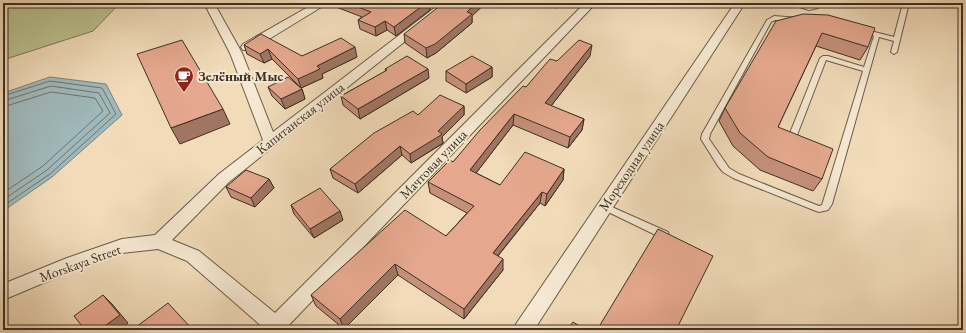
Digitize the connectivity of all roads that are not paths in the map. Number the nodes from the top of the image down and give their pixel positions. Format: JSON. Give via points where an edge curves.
{"nodes":[{"id":1,"x":209,"y":3,"type":"edge"},
{"id":2,"x":323,"y":3,"type":"edge"},
{"id":3,"x":448,"y":3,"type":"edge"},
{"id":4,"x":591,"y":3,"type":"edge"},
{"id":5,"x":740,"y":3,"type":"edge"},
{"id":6,"x":790,"y":3,"type":"edge"},
{"id":7,"x":817,"y":3,"type":"edge"},
{"id":8,"x":906,"y":3,"type":"edge"},
{"id":9,"x":804,"y":19,"type":"edge"},
{"id":10,"x":856,"y":29,"type":"edge"},
{"id":11,"x":877,"y":35,"type":"junction"},
{"id":12,"x":897,"y":40,"type":"junction"},
{"id":13,"x":894,"y":52,"type":"dead end"},
{"id":14,"x":236,"y":54,"type":"junction"},
{"id":15,"x":867,"y":70,"type":"junction"},
{"id":16,"x":270,"y":141,"type":"junction"},
{"id":17,"x":795,"y":147,"type":"edge"},
{"id":18,"x":604,"y":207,"type":"junction"},
{"id":19,"x":675,"y":240,"type":"edge"},
{"id":20,"x":159,"y":242,"type":"junction"},
{"id":21,"x":3,"y":292,"type":"edge"},
{"id":22,"x":278,"y":328,"type":"edge"},
{"id":23,"x":523,"y":330,"type":"edge"}],
"edges":[{"from":1,"to":14,"type":"street"},
{"from":2,"to":14,"type":"street"},
{"from":3,"to":16,"type":"street","name":"Капитанская улица"},
{"from":4,"to":22,"type":"street","name":"Мачтовая улица"},
{"from":5,"to":18,"type":"street","name":"Мореходная улица"},
{"from":6,"to":7,"type":"lane","via":[[812,8],[816,7]]},
{"from":8,"to":12,"type":"lane"},
{"from":9,"to":15,"type":"lane","via":[[774,18],[769,21],[706,134],[705,139],[726,170],[819,208],[825,208],[836,162]]},
{"from":10,"to":11,"type":"lane"},
{"from":11,"to":12,"type":"lane"},
{"from":11,"to":15,"type":"lane"},
{"from":12,"to":13,"type":"lane"},
{"from":14,"to":16,"type":"street"},
{"from":15,"to":17,"type":"lane","via":[[823,58],[790,140]]},
{"from":16,"to":20,"type":"street","name":"Капитанская улица","via":[[224,178]]},
{"from":18,"to":19,"type":"lane"},
{"from":18,"to":23,"type":"street","name":"Мореходная улица"},
{"from":20,"to":21,"type":"street","name":"Morskaya Street","via":[[122,246]]},
{"from":20,"to":22,"type":"street","via":[[193,256]]}]}
